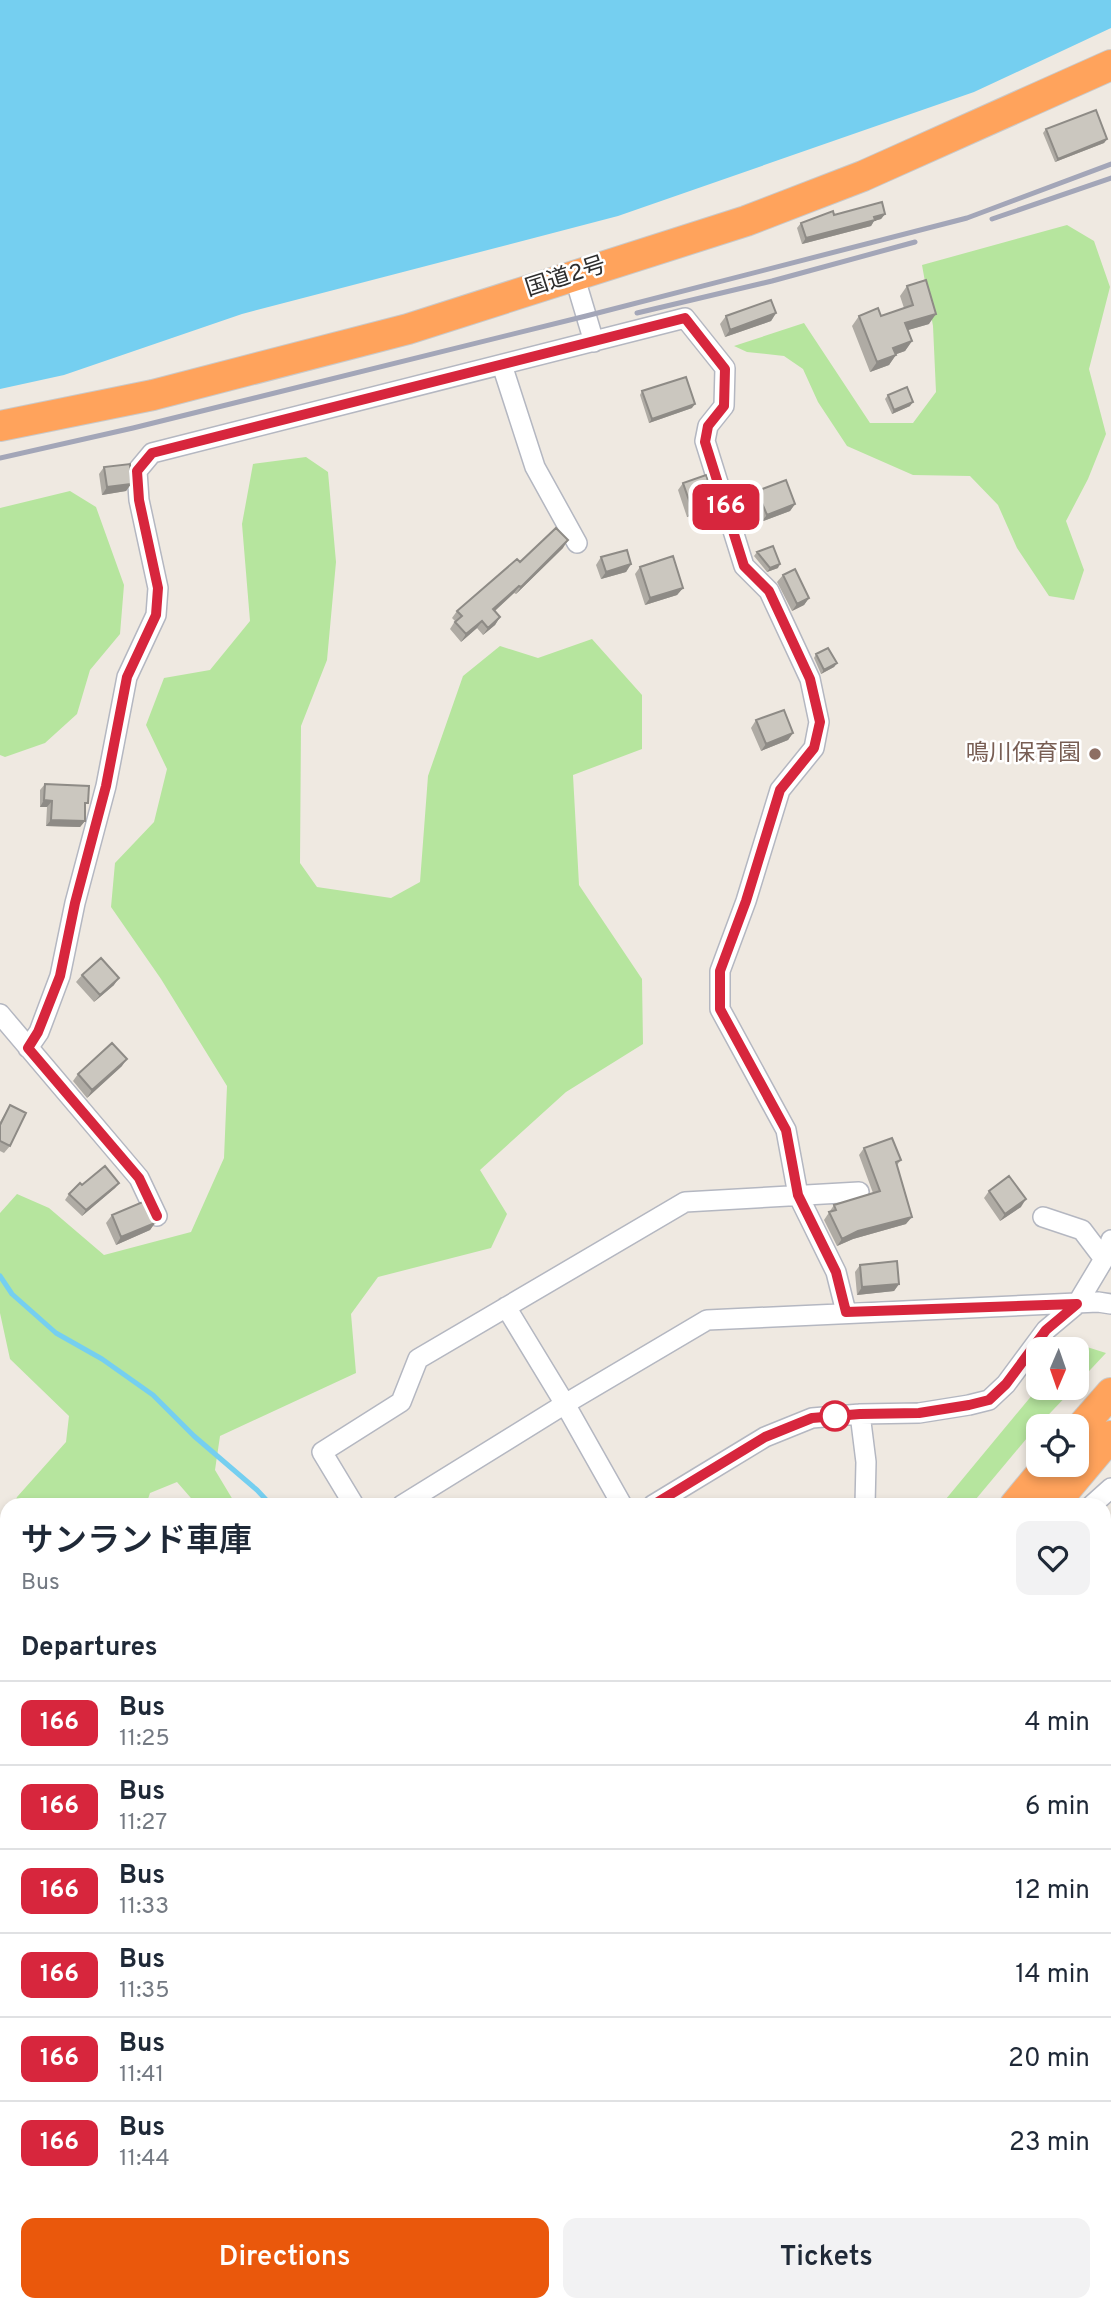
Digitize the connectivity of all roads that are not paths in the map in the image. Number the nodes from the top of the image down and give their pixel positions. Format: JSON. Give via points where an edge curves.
{"nodes":[{"id":1,"x":1111,"y":65,"type":"edge"},
{"id":2,"x":574,"y":275,"type":"junction"},
{"id":3,"x":594,"y":342,"type":"junction"},
{"id":4,"x":502,"y":365,"type":"junction"},
{"id":5,"x":0,"y":426,"type":"edge"},
{"id":6,"x":577,"y":543,"type":"dead end"},
{"id":7,"x":0,"y":1014,"type":"edge"},
{"id":8,"x":28,"y":1048,"type":"junction"},
{"id":9,"x":859,"y":1192,"type":"dead end"},
{"id":10,"x":798,"y":1195,"type":"junction"},
{"id":11,"x":157,"y":1216,"type":"dead end"},
{"id":12,"x":1043,"y":1217,"type":"dead end"},
{"id":13,"x":1107,"y":1249,"type":"edge"},
{"id":14,"x":1077,"y":1304,"type":"junction"},
{"id":15,"x":1111,"y":1304,"type":"edge"},
{"id":16,"x":506,"y":1307,"type":"junction"},
{"id":17,"x":846,"y":1312,"type":"junction"},
{"id":18,"x":1111,"y":1393,"type":"edge"},
{"id":19,"x":565,"y":1404,"type":"junction"},
{"id":20,"x":860,"y":1414,"type":"junction"},
{"id":21,"x":1089,"y":1418,"type":"edge"},
{"id":22,"x":1111,"y":1436,"type":"edge"},
{"id":23,"x":1038,"y":1477,"type":"edge"},
{"id":24,"x":350,"y":1498,"type":"edge"},
{"id":25,"x":413,"y":1498,"type":"edge"},
{"id":26,"x":618,"y":1498,"type":"edge"},
{"id":27,"x":665,"y":1498,"type":"edge"},
{"id":28,"x":865,"y":1498,"type":"edge"},
{"id":29,"x":1021,"y":1498,"type":"edge"},
{"id":30,"x":1059,"y":1498,"type":"edge"}],
"edges":[{"from":1,"to":2,"type":"highway","name":"国道2号","via":[[863,176],[747,221]]},
{"from":2,"to":3,"type":"street"},
{"from":2,"to":5,"type":"highway","name":"国道2号","via":[[408,329],[153,395]]},
{"from":3,"to":4,"type":"street"},
{"from":3,"to":10,"type":"street","via":[[685,318],[725,369],[724,406],[708,426],[705,442],[744,566],[769,591],[810,679],[820,722],[814,748],[780,790],[720,971],[720,1009],[786,1130]]},
{"from":4,"to":6,"type":"street","via":[[534,467]]},
{"from":4,"to":8,"type":"street","via":[[152,453],[137,471],[158,588],[156,615],[127,677],[60,976]]},
{"from":7,"to":8,"type":"street"},
{"from":8,"to":11,"type":"street","via":[[139,1178]]},
{"from":9,"to":10,"type":"street"},
{"from":10,"to":16,"type":"street","via":[[684,1202]]},
{"from":10,"to":17,"type":"street","via":[[836,1272]]},
{"from":12,"to":13,"type":"street","via":[[1082,1230]]},
{"from":13,"to":14,"type":"street"},
{"from":14,"to":15,"type":"street"},
{"from":14,"to":17,"type":"street"},
{"from":14,"to":20,"type":"street","via":[[1046,1330],[989,1400],[919,1413]]},
{"from":16,"to":19,"type":"street"},
{"from":16,"to":24,"type":"street","via":[[418,1359],[401,1402],[322,1452]]},
{"from":17,"to":19,"type":"street","via":[[707,1320]]},
{"from":18,"to":21,"type":"highway"},
{"from":19,"to":25,"type":"street"},
{"from":19,"to":26,"type":"street"},
{"from":20,"to":27,"type":"street","via":[[812,1418],[765,1437]]},
{"from":20,"to":28,"type":"street"},
{"from":22,"to":30,"type":"highway"},
{"from":23,"to":29,"type":"highway"}]}
